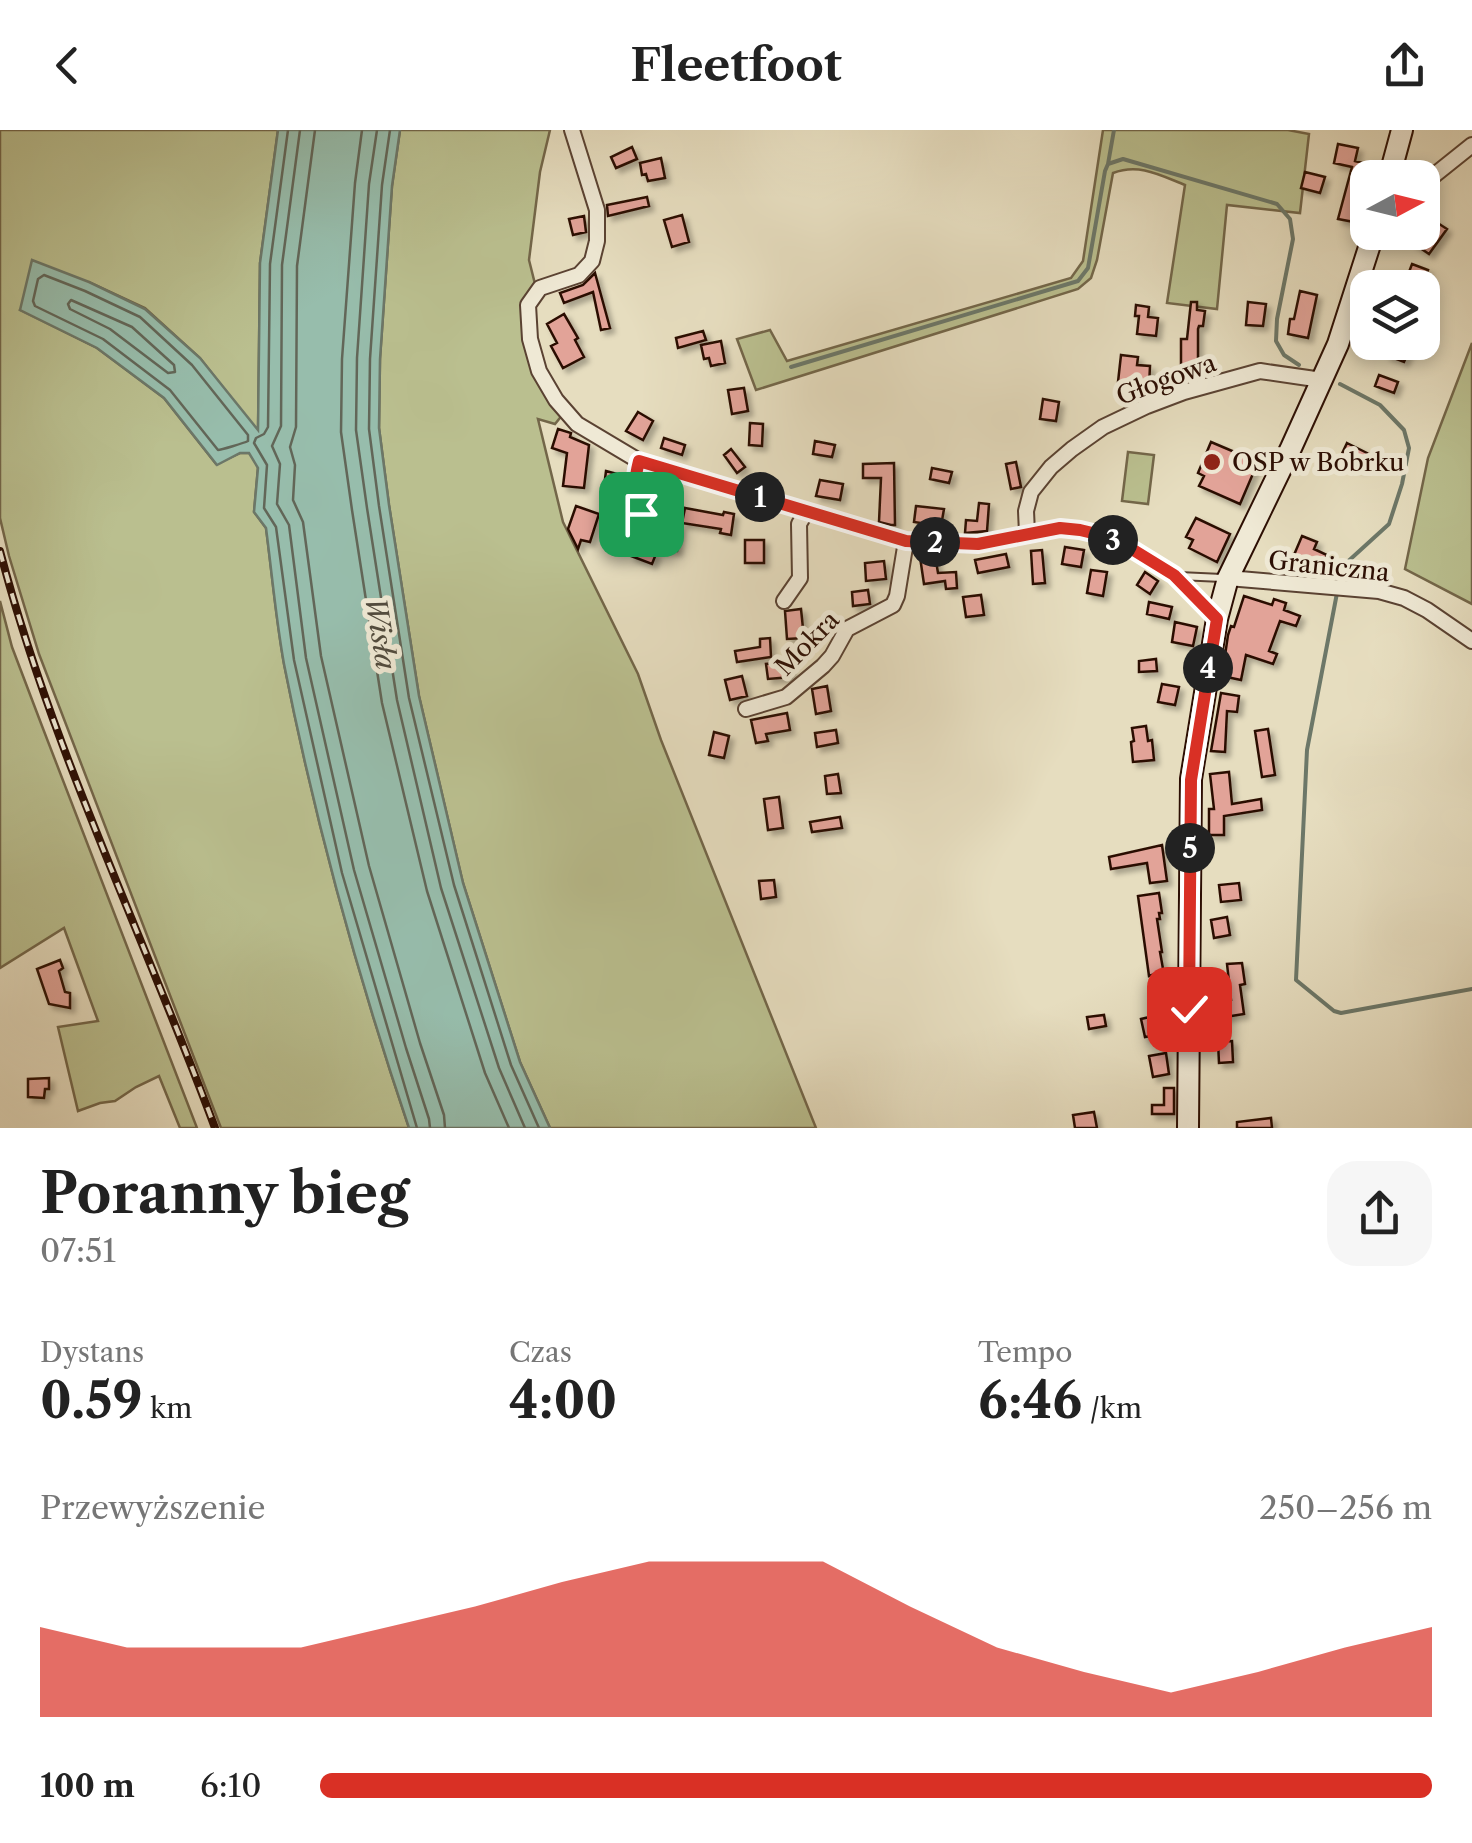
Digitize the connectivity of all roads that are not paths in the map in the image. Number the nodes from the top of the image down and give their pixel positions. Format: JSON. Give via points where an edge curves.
{"nodes":[{"id":1,"x":572,"y":130,"type":"edge"},
{"id":2,"x":1402,"y":130,"type":"edge"},
{"id":3,"x":1472,"y":145,"type":"edge"},
{"id":4,"x":1394,"y":160,"type":"edge"},
{"id":5,"x":1440,"y":170,"type":"edge"},
{"id":6,"x":1369,"y":250,"type":"edge"},
{"id":7,"x":1322,"y":380,"type":"junction"},
{"id":8,"x":639,"y":461,"type":"junction"},
{"id":9,"x":806,"y":512,"type":"junction"},
{"id":10,"x":651,"y":526,"type":"dead end"},
{"id":11,"x":1028,"y":533,"type":"junction"},
{"id":12,"x":906,"y":541,"type":"junction"},
{"id":13,"x":1174,"y":575,"type":"junction"},
{"id":14,"x":1228,"y":578,"type":"junction"},
{"id":15,"x":784,"y":601,"type":"dead end"},
{"id":16,"x":1217,"y":619,"type":"junction"},
{"id":17,"x":1472,"y":641,"type":"edge"},
{"id":18,"x":746,"y":708,"type":"dead end"},
{"id":19,"x":1188,"y":1128,"type":"edge"}],
"edges":[{"from":1,"to":8,"type":"street","via":[[597,210],[597,240],[592,261],[578,274],[540,288],[528,304],[530,340],[539,371],[577,424]]},
{"from":2,"to":4,"type":"street"},
{"from":3,"to":5,"type":"street"},
{"from":6,"to":7,"type":"street"},
{"from":7,"to":11,"type":"street","name":"Głogowa","via":[[1260,371],[1146,406],[1103,428],[1031,492]]},
{"from":7,"to":14,"type":"street"},
{"from":8,"to":9,"type":"street"},
{"from":8,"to":10,"type":"lane","via":[[634,498]]},
{"from":9,"to":12,"type":"street"},
{"from":9,"to":15,"type":"street","via":[[799,524],[800,578]]},
{"from":11,"to":12,"type":"street","via":[[978,544]]},
{"from":11,"to":13,"type":"street","via":[[1060,528],[1105,536]]},
{"from":12,"to":18,"type":"street","name":"Mokra","via":[[893,605],[847,629],[823,666],[786,696]]},
{"from":13,"to":14,"type":"lane"},
{"from":13,"to":16,"type":"street"},
{"from":14,"to":16,"type":"street"},
{"from":14,"to":17,"type":"street","name":"Graniczna","via":[[1380,591],[1427,610]]},
{"from":16,"to":19,"type":"street","via":[[1191,780]]}]}
